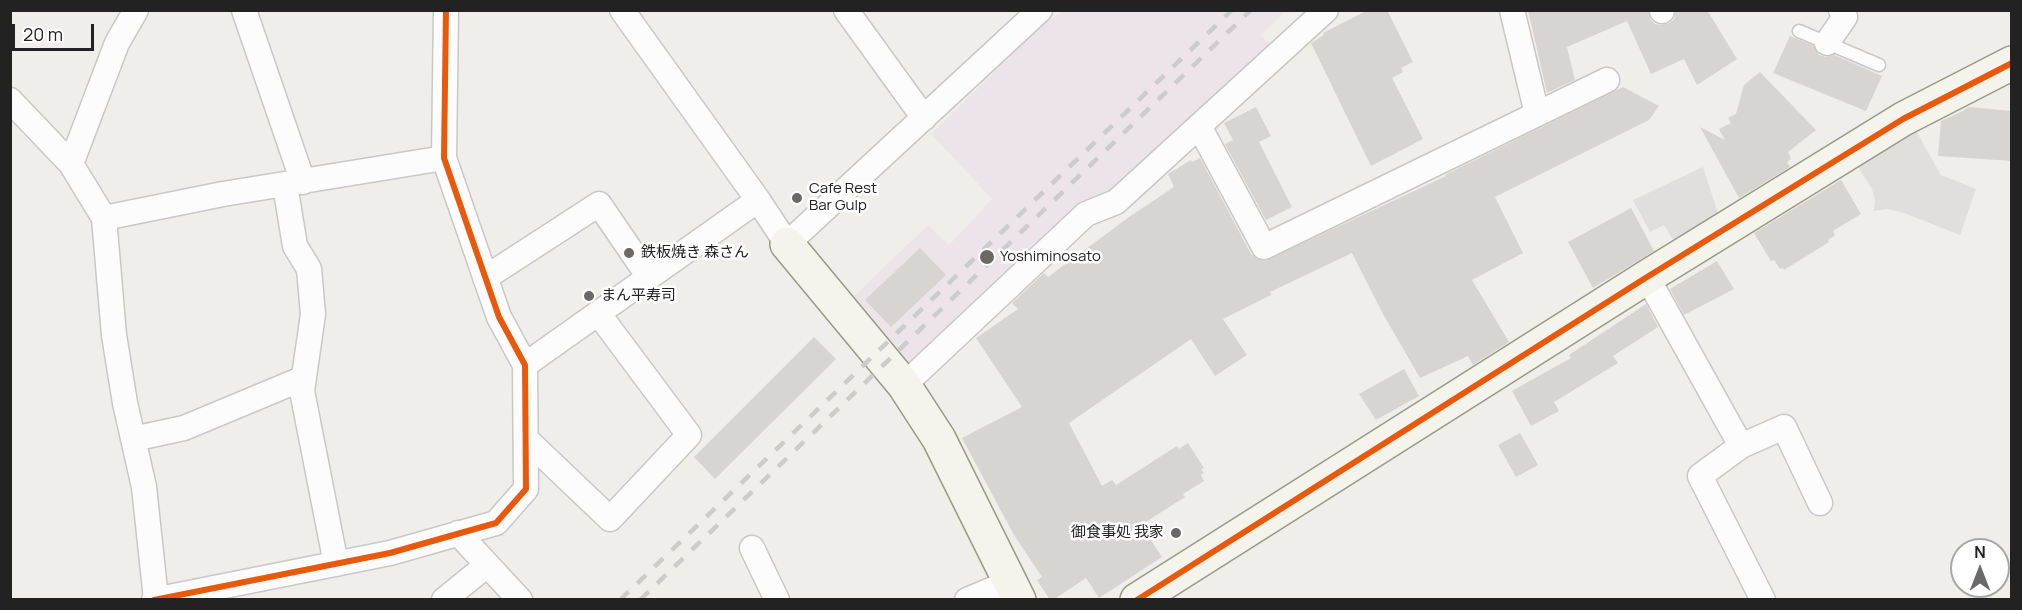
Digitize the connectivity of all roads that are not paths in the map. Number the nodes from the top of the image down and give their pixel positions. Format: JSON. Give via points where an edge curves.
{"nodes":[{"id":1,"x":136,"y":10,"type":"edge"},
{"id":2,"x":244,"y":10,"type":"edge"},
{"id":3,"x":446,"y":10,"type":"edge"},
{"id":4,"x":622,"y":10,"type":"edge"},
{"id":5,"x":846,"y":10,"type":"edge"},
{"id":6,"x":1040,"y":10,"type":"edge"},
{"id":7,"x":1326,"y":10,"type":"edge"},
{"id":8,"x":1512,"y":10,"type":"edge"},
{"id":9,"x":1841,"y":10,"type":"edge"},
{"id":10,"x":1799,"y":31,"type":"dead end"},
{"id":11,"x":1827,"y":43,"type":"junction"},
{"id":12,"x":2012,"y":63,"type":"edge"},
{"id":13,"x":1879,"y":65,"type":"dead end"},
{"id":14,"x":1607,"y":80,"type":"dead end"},
{"id":15,"x":10,"y":100,"type":"edge"},
{"id":16,"x":1537,"y":114,"type":"junction"},
{"id":17,"x":924,"y":118,"type":"junction"},
{"id":18,"x":1199,"y":126,"type":"junction"},
{"id":19,"x":444,"y":158,"type":"junction"},
{"id":20,"x":71,"y":164,"type":"junction"},
{"id":21,"x":294,"y":183,"type":"junction"},
{"id":22,"x":758,"y":200,"type":"junction"},
{"id":23,"x":104,"y":218,"type":"junction"},
{"id":24,"x":787,"y":244,"type":"junction"},
{"id":25,"x":1647,"y":277,"type":"junction"},
{"id":26,"x":485,"y":278,"type":"junction"},
{"id":27,"x":649,"y":278,"type":"junction"},
{"id":28,"x":598,"y":314,"type":"junction"},
{"id":29,"x":525,"y":365,"type":"junction"},
{"id":30,"x":304,"y":378,"type":"junction"},
{"id":31,"x":904,"y":386,"type":"junction"},
{"id":32,"x":133,"y":439,"type":"junction"},
{"id":33,"x":526,"y":439,"type":"junction"},
{"id":34,"x":1741,"y":446,"type":"junction"},
{"id":35,"x":1820,"y":503,"type":"dead end"},
{"id":36,"x":458,"y":533,"type":"junction"},
{"id":37,"x":752,"y":548,"type":"dead end"},
{"id":38,"x":336,"y":564,"type":"junction"},
{"id":39,"x":487,"y":564,"type":"junction"},
{"id":40,"x":1014,"y":591,"type":"edge"},
{"id":41,"x":155,"y":599,"type":"edge"},
{"id":42,"x":444,"y":600,"type":"edge"},
{"id":43,"x":520,"y":600,"type":"edge"},
{"id":44,"x":777,"y":600,"type":"edge"},
{"id":45,"x":967,"y":600,"type":"edge"},
{"id":46,"x":1137,"y":600,"type":"edge"},
{"id":47,"x":1763,"y":600,"type":"edge"}],
"edges":[{"from":1,"to":20,"type":"street","via":[[117,43]]},
{"from":2,"to":21,"type":"street"},
{"from":3,"to":19,"type":"street"},
{"from":4,"to":22,"type":"street"},
{"from":5,"to":17,"type":"street"},
{"from":6,"to":17,"type":"street"},
{"from":7,"to":18,"type":"street"},
{"from":8,"to":16,"type":"street"},
{"from":9,"to":11,"type":"street","via":[[1845,17]]},
{"from":10,"to":11,"type":"lane"},
{"from":11,"to":13,"type":"lane"},
{"from":12,"to":25,"type":"street","via":[[1903,119]]},
{"from":14,"to":16,"type":"street"},
{"from":15,"to":20,"type":"street"},
{"from":16,"to":18,"type":"street","via":[[1264,247]]},
{"from":17,"to":24,"type":"street"},
{"from":18,"to":31,"type":"street","via":[[1116,202],[1086,214]]},
{"from":19,"to":21,"type":"street"},
{"from":19,"to":26,"type":"street"},
{"from":20,"to":23,"type":"street"},
{"from":21,"to":23,"type":"street"},
{"from":21,"to":30,"type":"street","via":[[295,246],[309,269],[313,314]]},
{"from":22,"to":24,"type":"street"},
{"from":22,"to":27,"type":"street"},
{"from":23,"to":32,"type":"street","via":[[114,335]]},
{"from":24,"to":31,"type":"street"},
{"from":25,"to":34,"type":"street"},
{"from":25,"to":46,"type":"street"},
{"from":26,"to":27,"type":"street","via":[[599,204]]},
{"from":26,"to":29,"type":"street","via":[[499,317]]},
{"from":27,"to":28,"type":"street"},
{"from":28,"to":29,"type":"street"},
{"from":28,"to":33,"type":"street","via":[[689,435],[610,519]]},
{"from":29,"to":33,"type":"street"},
{"from":30,"to":32,"type":"street","via":[[184,428]]},
{"from":30,"to":38,"type":"street","via":[[302,391]]},
{"from":31,"to":40,"type":"street","via":[[939,440]]},
{"from":32,"to":41,"type":"street","via":[[144,487]]},
{"from":33,"to":36,"type":"street","via":[[526,489],[496,523]]},
{"from":34,"to":35,"type":"street","via":[[1784,428]]},
{"from":34,"to":47,"type":"street","via":[[1700,476]]},
{"from":36,"to":38,"type":"street","via":[[390,554]]},
{"from":36,"to":39,"type":"street"},
{"from":37,"to":44,"type":"street"},
{"from":38,"to":41,"type":"street"},
{"from":39,"to":42,"type":"street"},
{"from":39,"to":43,"type":"street"},
{"from":40,"to":45,"type":"street"}]}
